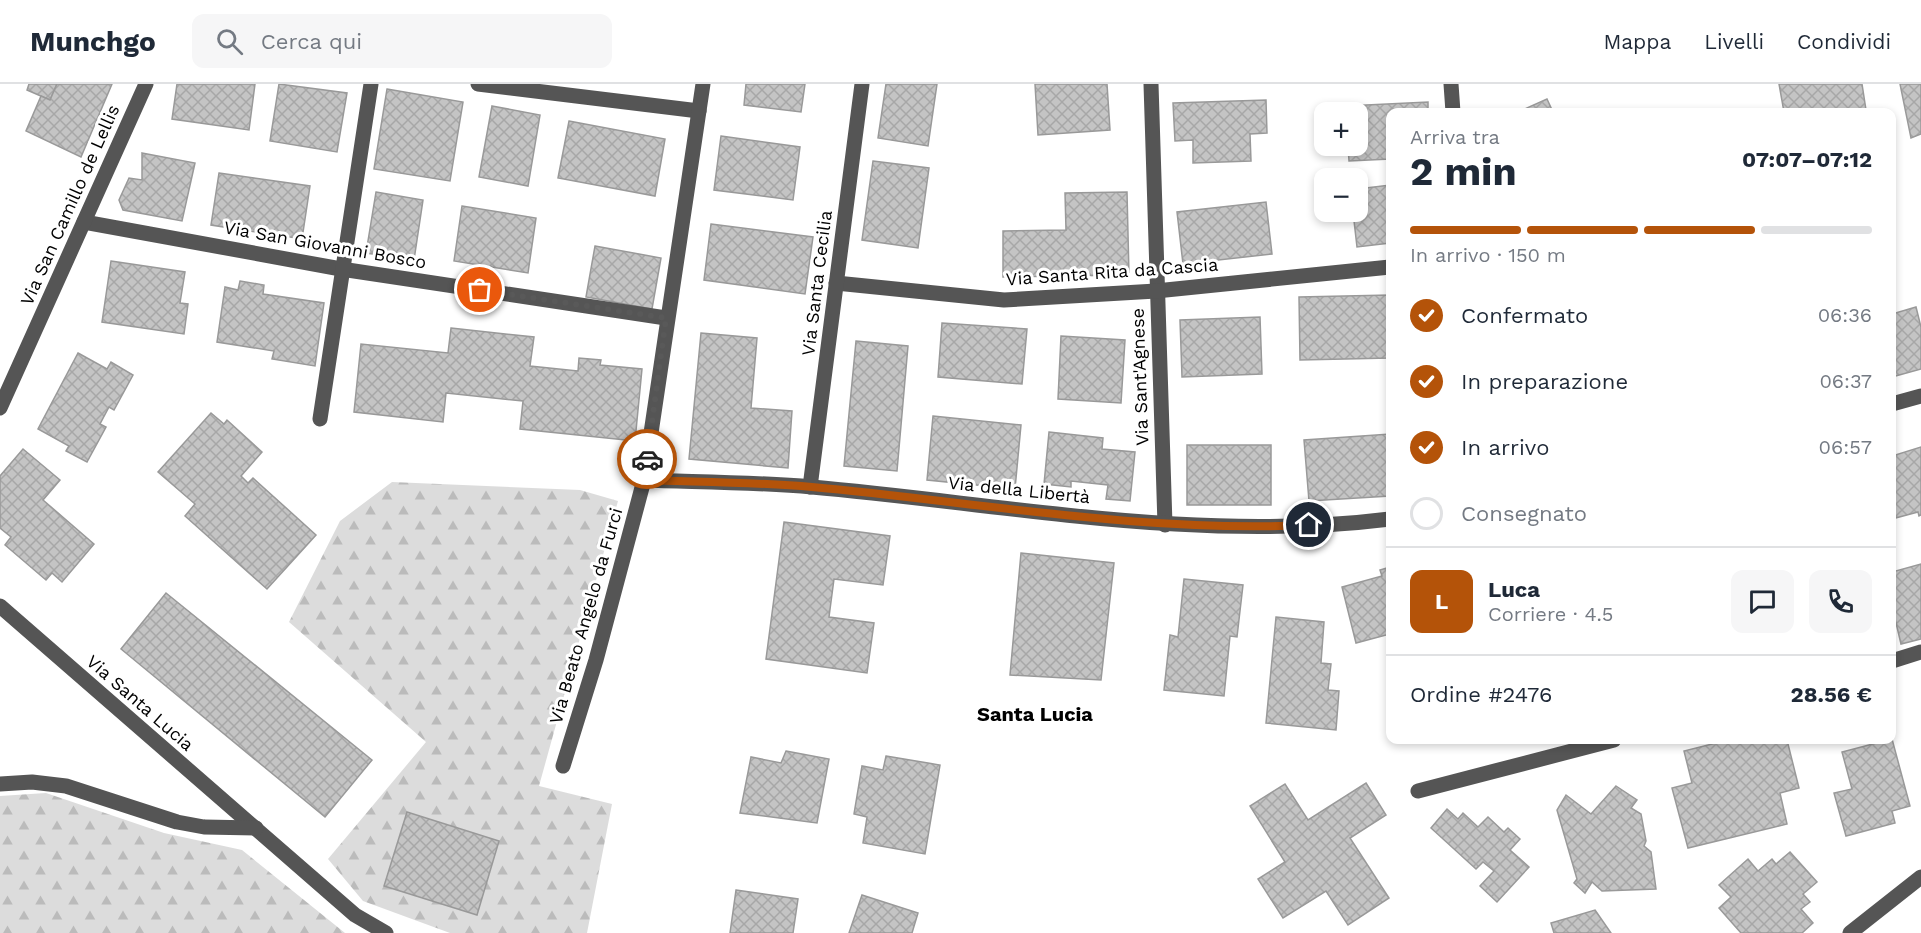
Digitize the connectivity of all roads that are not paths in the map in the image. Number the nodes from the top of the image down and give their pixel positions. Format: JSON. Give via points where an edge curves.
{"nodes":[{"id":1,"x":146,"y":84,"type":"edge"},
{"id":2,"x":371,"y":84,"type":"edge"},
{"id":3,"x":478,"y":84,"type":"edge"},
{"id":4,"x":703,"y":84,"type":"edge"},
{"id":5,"x":862,"y":84,"type":"edge"},
{"id":6,"x":1151,"y":84,"type":"edge"},
{"id":7,"x":1451,"y":84,"type":"edge"},
{"id":8,"x":1454,"y":108,"type":"edge"},
{"id":9,"x":699,"y":111,"type":"junction"},
{"id":10,"x":84,"y":222,"type":"junction"},
{"id":11,"x":1386,"y":267,"type":"edge"},
{"id":12,"x":341,"y":269,"type":"junction"},
{"id":13,"x":836,"y":284,"type":"junction"},
{"id":14,"x":1156,"y":291,"type":"junction"},
{"id":15,"x":666,"y":318,"type":"junction"},
{"id":16,"x":1921,"y":396,"type":"edge"},
{"id":17,"x":1896,"y":403,"type":"edge"},
{"id":18,"x":0,"y":408,"type":"edge"},
{"id":19,"x":320,"y":419,"type":"dead end"},
{"id":20,"x":644,"y":480,"type":"junction"},
{"id":21,"x":810,"y":487,"type":"junction"},
{"id":22,"x":1386,"y":519,"type":"edge"},
{"id":23,"x":1165,"y":525,"type":"junction"},
{"id":24,"x":0,"y":606,"type":"edge"},
{"id":25,"x":1921,"y":652,"type":"edge"},
{"id":26,"x":1896,"y":660,"type":"edge"},
{"id":27,"x":1579,"y":744,"type":"edge"},
{"id":28,"x":563,"y":766,"type":"dead end"},
{"id":29,"x":0,"y":784,"type":"edge"},
{"id":30,"x":1418,"y":791,"type":"dead end"},
{"id":31,"x":256,"y":828,"type":"junction"},
{"id":32,"x":1921,"y":878,"type":"edge"},
{"id":33,"x":386,"y":933,"type":"edge"},
{"id":34,"x":1850,"y":933,"type":"edge"}],
"edges":[{"from":1,"to":10,"type":"street","name":"Via San Camillo de Lellis"},
{"from":2,"to":12,"type":"street"},
{"from":3,"to":9,"type":"street"},
{"from":4,"to":9,"type":"street","name":"Via Beato Angelo da Furci"},
{"from":5,"to":13,"type":"street","name":"Via Santa Cecilia"},
{"from":6,"to":14,"type":"street","name":"Via Sant'Agnese"},
{"from":7,"to":8,"type":"street"},
{"from":9,"to":15,"type":"street","name":"Via Beato Angelo da Furci"},
{"from":10,"to":12,"type":"street","name":"Via San Giovanni Bosco"},
{"from":10,"to":18,"type":"street","name":"Via San Camillo de Lellis"},
{"from":11,"to":14,"type":"street","name":"Via Santa Rita da Cascia"},
{"from":12,"to":15,"type":"street","name":"Via San Giovanni Bosco"},
{"from":12,"to":19,"type":"street"},
{"from":13,"to":14,"type":"street","name":"Via Santa Rita da Cascia","via":[[1004,300]]},
{"from":13,"to":21,"type":"street","name":"Via Santa Cecilia"},
{"from":14,"to":23,"type":"street","name":"Via Sant'Agnese"},
{"from":15,"to":20,"type":"street","name":"Via Beato Angelo da Furci"},
{"from":16,"to":17,"type":"street"},
{"from":20,"to":21,"type":"street","name":"Via della Libertà"},
{"from":20,"to":28,"type":"street","name":"Via Beato Angelo da Furci"},
{"from":21,"to":23,"type":"street","name":"Via della Libertà"},
{"from":22,"to":23,"type":"street","name":"Via della Libertà","via":[[1267,527]]},
{"from":24,"to":31,"type":"street","name":"Via Santa Lucia"},
{"from":25,"to":26,"type":"street"},
{"from":27,"to":30,"type":"street"},
{"from":29,"to":31,"type":"street","via":[[66,786],[177,822]]},
{"from":31,"to":33,"type":"street","name":"Via Santa Lucia","via":[[355,915]]},
{"from":32,"to":34,"type":"street"}]}
